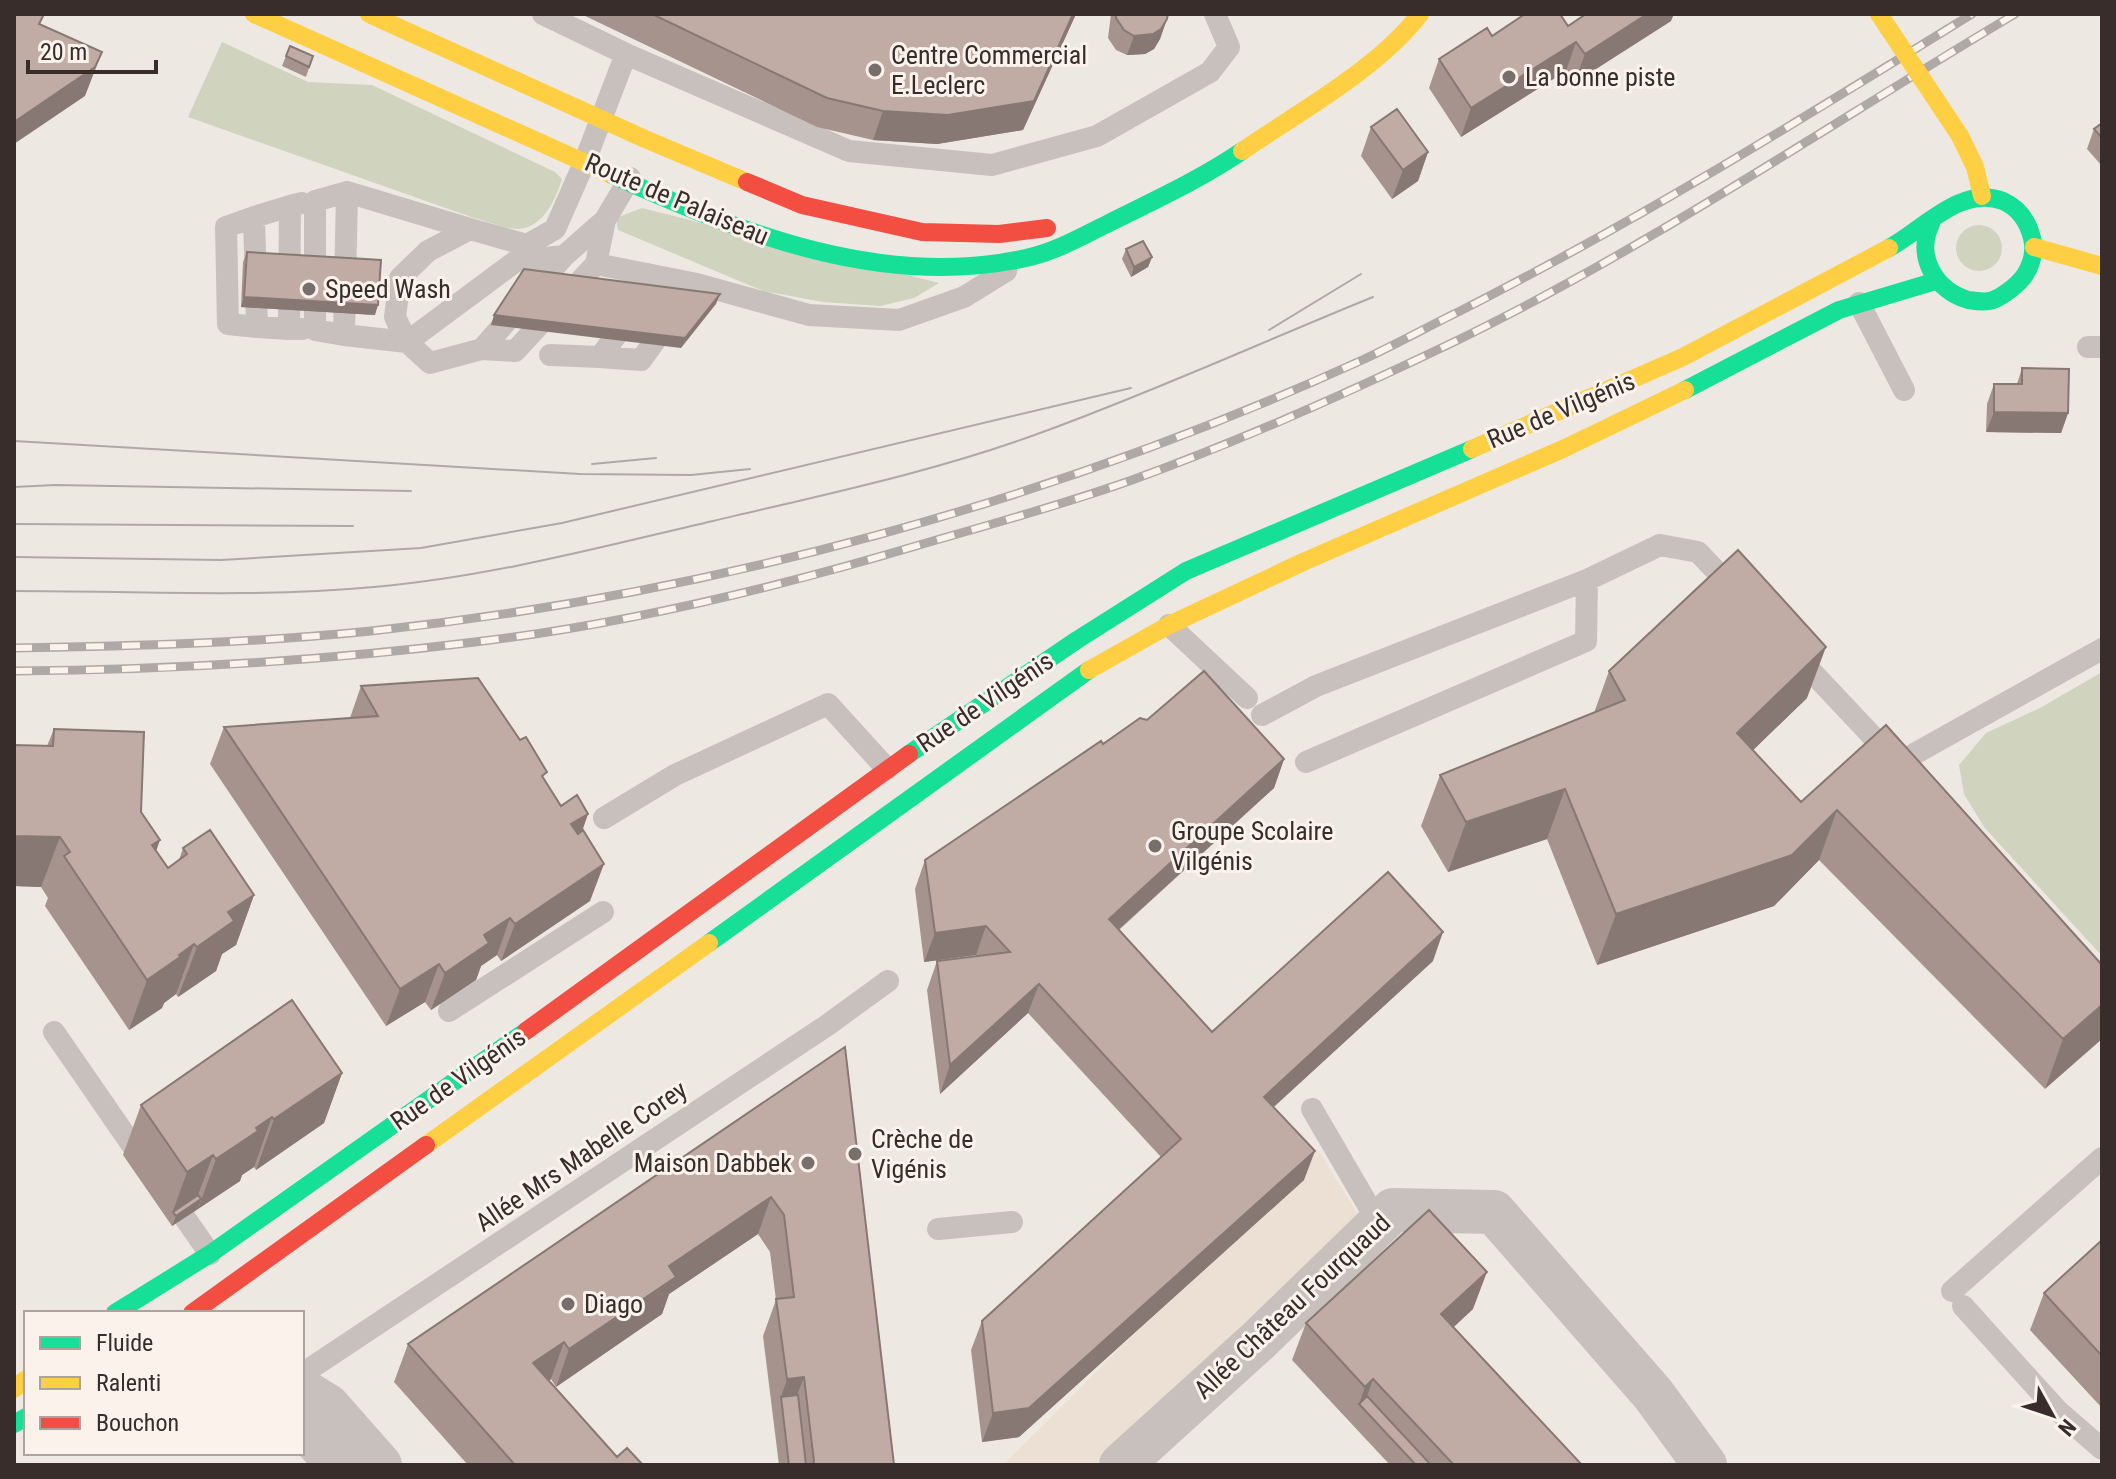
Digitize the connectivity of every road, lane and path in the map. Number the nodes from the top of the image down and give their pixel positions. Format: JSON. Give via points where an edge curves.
{"nodes":[{"id":1,"x":254,"y":14,"type":"edge"},
{"id":2,"x":369,"y":14,"type":"edge"},
{"id":3,"x":543,"y":14,"type":"edge"},
{"id":4,"x":1215,"y":14,"type":"edge"},
{"id":5,"x":1420,"y":14,"type":"edge"},
{"id":6,"x":1879,"y":14,"type":"edge"},
{"id":7,"x":626,"y":54,"type":"junction"},
{"id":8,"x":601,"y":119,"type":"junction"},
{"id":9,"x":645,"y":139,"type":"junction"},
{"id":10,"x":585,"y":161,"type":"junction"},
{"id":11,"x":628,"y":182,"type":"junction"},
{"id":12,"x":347,"y":192,"type":"junction"},
{"id":13,"x":1982,"y":196,"type":"junction"},
{"id":14,"x":315,"y":201,"type":"junction"},
{"id":15,"x":290,"y":206,"type":"junction"},
{"id":16,"x":1118,"y":218,"type":"junction"},
{"id":17,"x":605,"y":220,"type":"junction"},
{"id":18,"x":1931,"y":224,"type":"junction"},
{"id":19,"x":470,"y":229,"type":"junction"},
{"id":20,"x":2034,"y":247,"type":"junction"},
{"id":21,"x":564,"y":256,"type":"junction"},
{"id":22,"x":1028,"y":258,"type":"junction"},
{"id":23,"x":596,"y":264,"type":"junction"},
{"id":24,"x":2102,"y":266,"type":"edge"},
{"id":25,"x":621,"y":270,"type":"junction"},
{"id":26,"x":659,"y":278,"type":"junction"},
{"id":27,"x":1936,"y":281,"type":"junction"},
{"id":28,"x":697,"y":284,"type":"junction"},
{"id":29,"x":601,"y":294,"type":"edge"},
{"id":30,"x":1859,"y":303,"type":"junction"},
{"id":31,"x":289,"y":329,"type":"junction"},
{"id":32,"x":315,"y":330,"type":"junction"},
{"id":33,"x":570,"y":330,"type":"edge"},
{"id":34,"x":344,"y":335,"type":"junction"},
{"id":35,"x":407,"y":342,"type":"junction"},
{"id":36,"x":482,"y":349,"type":"junction"},
{"id":37,"x":515,"y":351,"type":"junction"},
{"id":38,"x":550,"y":355,"type":"junction"},
{"id":39,"x":600,"y":357,"type":"junction"},
{"id":40,"x":1904,"y":390,"type":"dead end"},
{"id":41,"x":1186,"y":571,"type":"junction"},
{"id":42,"x":1587,"y":580,"type":"junction"},
{"id":43,"x":1747,"y":603,"type":"edge"},
{"id":44,"x":1169,"y":625,"type":"junction"},
{"id":45,"x":1779,"y":638,"type":"edge"},
{"id":46,"x":2102,"y":649,"type":"edge"},
{"id":47,"x":1306,"y":762,"type":"dead end"},
{"id":48,"x":887,"y":769,"type":"junction"},
{"id":49,"x":604,"y":818,"type":"dead end"},
{"id":50,"x":603,"y":912,"type":"dead end"},
{"id":51,"x":888,"y":981,"type":"dead end"},
{"id":52,"x":449,"y":1011,"type":"edge"},
{"id":53,"x":54,"y":1032,"type":"dead end"},
{"id":54,"x":1312,"y":1109,"type":"dead end"},
{"id":55,"x":134,"y":1148,"type":"dead end"},
{"id":56,"x":2102,"y":1158,"type":"edge"},
{"id":57,"x":185,"y":1218,"type":"edge"},
{"id":58,"x":1012,"y":1222,"type":"dead end"},
{"id":59,"x":1379,"y":1224,"type":"junction"},
{"id":60,"x":938,"y":1229,"type":"dead end"},
{"id":61,"x":213,"y":1293,"type":"edge"},
{"id":62,"x":125,"y":1311,"type":"edge"},
{"id":63,"x":304,"y":1373,"type":"edge"},
{"id":64,"x":304,"y":1391,"type":"edge"},
{"id":65,"x":304,"y":1427,"type":"edge"},
{"id":66,"x":2102,"y":1449,"type":"edge"},
{"id":67,"x":338,"y":1465,"type":"edge"},
{"id":68,"x":380,"y":1465,"type":"edge"},
{"id":69,"x":1121,"y":1465,"type":"edge"},
{"id":70,"x":1705,"y":1465,"type":"edge"}],
"edges":[{"from":1,"to":10,"type":"street","name":"Route de Palaiseau"},
{"from":2,"to":8,"type":"street","name":"Route de Palaiseau"},
{"from":3,"to":7,"type":"lane"},
{"from":4,"to":7,"type":"lane","via":[[1229,47],[1210,72],[1097,136],[992,165],[849,151]]},
{"from":5,"to":16,"type":"street","name":"Route de Palaiseau","via":[[1368,65],[1217,168]]},
{"from":6,"to":13,"type":"street","bridge":true,"via":[[1960,136]]},
{"from":7,"to":8,"type":"lane"},
{"from":8,"to":9,"type":"street","name":"Route de Palaiseau"},
{"from":8,"to":10,"type":"lane"},
{"from":9,"to":11,"type":"lane"},
{"from":9,"to":16,"type":"street","name":"Route de Palaiseau","via":[[802,205],[922,232],[999,234]]},
{"from":10,"to":11,"type":"street","name":"Route de Palaiseau"},
{"from":10,"to":19,"type":"lane","via":[[555,229],[527,245]]},
{"from":11,"to":17,"type":"lane"},
{"from":11,"to":22,"type":"street","name":"Route de Palaiseau","via":[[799,248],[877,263],[939,266]]},
{"from":12,"to":14,"type":"lane"},
{"from":12,"to":19,"type":"lane"},
{"from":12,"to":34,"type":"lane"},
{"from":13,"to":18,"type":"street","name":"Rue de Vilgénis","via":[[1966,199]]},
{"from":13,"to":20,"type":"street","via":[[2012,205],[2028,223]]},
{"from":14,"to":15,"type":"lane"},
{"from":14,"to":32,"type":"lane"},
{"from":15,"to":31,"type":"lane"},
{"from":15,"to":31,"type":"lane","via":[[226,227],[228,324]]},
{"from":16,"to":22,"type":"street","name":"Route de Palaiseau"},
{"from":17,"to":21,"type":"lane"},
{"from":17,"to":23,"type":"lane"},
{"from":18,"to":27,"type":"street","via":[[1924,238]]},
{"from":18,"to":41,"type":"street","name":"Rue de Vilgénis","via":[[1683,357]]},
{"from":19,"to":35,"type":"lane","via":[[428,251],[400,278],[395,317]]},
{"from":20,"to":24,"type":"street"},
{"from":20,"to":27,"type":"street","via":[[2020,282],[1991,301],[1957,296]]},
{"from":21,"to":35,"type":"lane","via":[[516,261]]},
{"from":21,"to":36,"type":"lane"},
{"from":22,"to":28,"type":"lane","via":[[964,297],[899,320],[809,315]]},
{"from":23,"to":25,"type":"lane"},
{"from":23,"to":37,"type":"lane"},
{"from":25,"to":26,"type":"lane"},
{"from":25,"to":29,"type":"lane"},
{"from":26,"to":28,"type":"lane"},
{"from":26,"to":39,"type":"lane"},
{"from":27,"to":30,"type":"street","name":"Rue de Vilgénis"},
{"from":28,"to":39,"type":"lane","via":[[641,360]]},
{"from":30,"to":40,"type":"lane"},
{"from":30,"to":44,"type":"street","name":"Rue de Vilgénis","via":[[1565,448]]},
{"from":31,"to":32,"type":"lane"},
{"from":32,"to":34,"type":"lane"},
{"from":33,"to":38,"type":"lane"},
{"from":34,"to":35,"type":"lane"},
{"from":35,"to":36,"type":"lane","via":[[430,363]]},
{"from":36,"to":37,"type":"lane"},
{"from":37,"to":38,"type":"lane"},
{"from":38,"to":39,"type":"lane"},
{"from":41,"to":44,"type":"street"},
{"from":41,"to":48,"type":"street","name":"Rue de Vilgénis"},
{"from":42,"to":43,"type":"lane","via":[[1660,545],[1698,552]]},
{"from":42,"to":44,"type":"lane","via":[[1254,706]]},
{"from":42,"to":47,"type":"lane","via":[[1586,641]]},
{"from":44,"to":61,"type":"street","name":"Rue de Vilgénis","via":[[1085,673]]},
{"from":45,"to":46,"type":"lane","via":[[1903,769]]},
{"from":48,"to":49,"type":"lane","via":[[828,704],[675,775]]},
{"from":48,"to":61,"type":"street","name":"Rue de Vilgénis","via":[[528,1030]]},
{"from":50,"to":52,"type":"lane"},
{"from":51,"to":63,"type":"lane","name":"Allée Mrs Mabelle Corey"},
{"from":53,"to":55,"type":"lane"},
{"from":54,"to":59,"type":"lane"},
{"from":56,"to":66,"type":"lane","via":[[1958,1299],[2057,1410]]},
{"from":57,"to":61,"type":"lane"},
{"from":58,"to":60,"type":"lane"},
{"from":59,"to":69,"type":"street","name":"Allée Château Fourquaud"},
{"from":59,"to":70,"type":"street","name":"Allée Château Fourquaud","via":[[1393,1210],[1494,1212],[1653,1394]]},
{"from":61,"to":62,"type":"street","name":"Rue de Vilgénis"},
{"from":64,"to":68,"type":"street","via":[[328,1406]]},
{"from":65,"to":67,"type":"street"}]}
